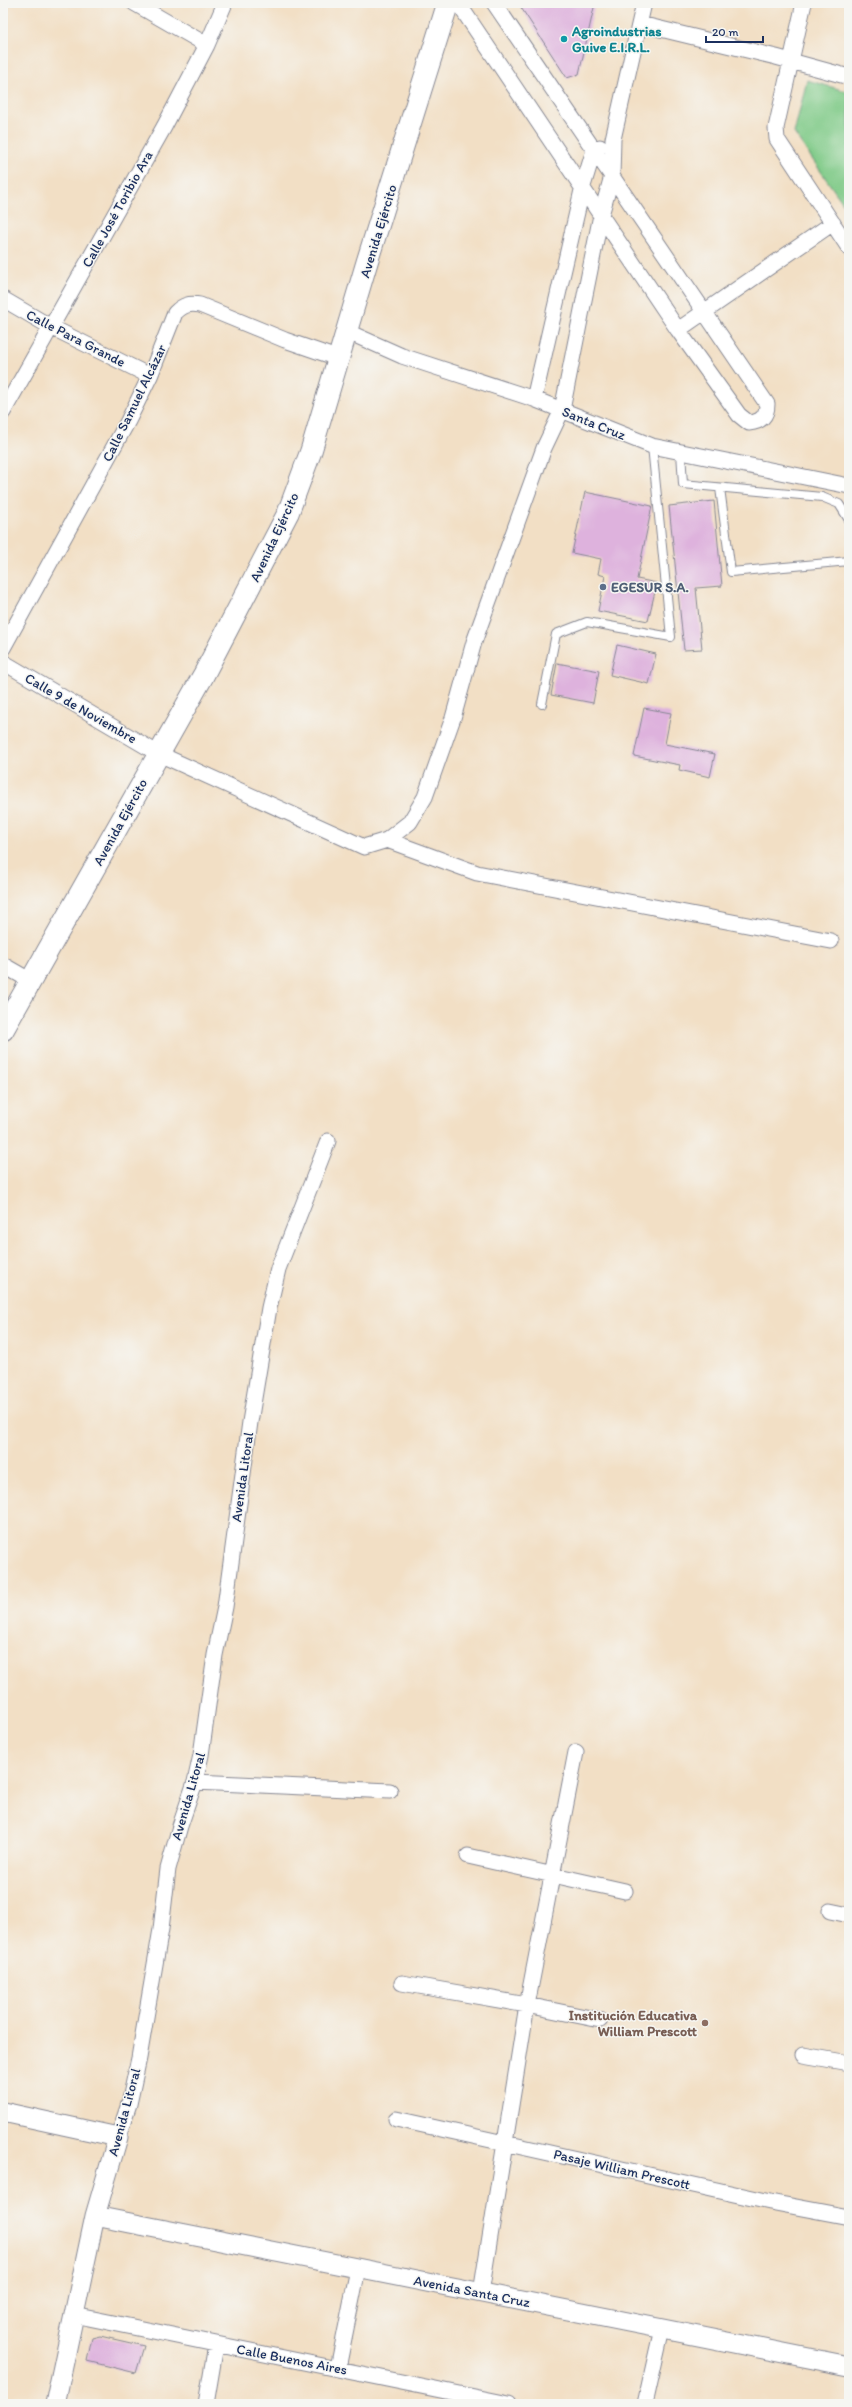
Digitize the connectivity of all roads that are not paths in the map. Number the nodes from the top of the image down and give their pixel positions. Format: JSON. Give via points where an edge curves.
{"nodes":[{"id":1,"x":134,"y":3,"type":"edge"},
{"id":2,"x":225,"y":3,"type":"edge"},
{"id":3,"x":448,"y":3,"type":"edge"},
{"id":4,"x":458,"y":3,"type":"edge"},
{"id":5,"x":494,"y":3,"type":"edge"},
{"id":6,"x":644,"y":3,"type":"edge"},
{"id":7,"x":804,"y":3,"type":"edge"},
{"id":8,"x":640,"y":24,"type":"junction"},
{"id":9,"x":207,"y":44,"type":"junction"},
{"id":10,"x":791,"y":62,"type":"junction"},
{"id":11,"x":849,"y":77,"type":"edge"},
{"id":12,"x":613,"y":139,"type":"junction"},
{"id":13,"x":594,"y":150,"type":"junction"},
{"id":14,"x":612,"y":176,"type":"junction"},
{"id":15,"x":583,"y":186,"type":"junction"},
{"id":16,"x":601,"y":215,"type":"junction"},
{"id":17,"x":834,"y":223,"type":"junction"},
{"id":18,"x":849,"y":248,"type":"edge"},
{"id":19,"x":3,"y":299,"type":"edge"},
{"id":20,"x":704,"y":313,"type":"junction"},
{"id":21,"x":51,"y":327,"type":"junction"},
{"id":22,"x":678,"y":330,"type":"junction"},
{"id":23,"x":348,"y":332,"type":"junction"},
{"id":24,"x":340,"y":360,"type":"junction"},
{"id":25,"x":150,"y":376,"type":"junction"},
{"id":26,"x":534,"y":399,"type":"junction"},
{"id":27,"x":562,"y":410,"type":"junction"},
{"id":28,"x":3,"y":412,"type":"edge"},
{"id":29,"x":652,"y":446,"type":"junction"},
{"id":30,"x":681,"y":452,"type":"junction"},
{"id":31,"x":849,"y":486,"type":"edge"},
{"id":32,"x":720,"y":488,"type":"junction"},
{"id":33,"x":849,"y":520,"type":"edge"},
{"id":34,"x":849,"y":562,"type":"edge"},
{"id":35,"x":3,"y":648,"type":"edge"},
{"id":36,"x":3,"y":662,"type":"edge"},
{"id":37,"x":542,"y":704,"type":"dead end"},
{"id":38,"x":159,"y":754,"type":"junction"},
{"id":39,"x":387,"y":840,"type":"junction"},
{"id":40,"x":831,"y":941,"type":"dead end"},
{"id":41,"x":3,"y":965,"type":"edge"},
{"id":42,"x":31,"y":981,"type":"junction"},
{"id":43,"x":3,"y":1030,"type":"edge"},
{"id":44,"x":328,"y":1142,"type":"dead end"},
{"id":45,"x":576,"y":1752,"type":"dead end"},
{"id":46,"x":195,"y":1782,"type":"junction"},
{"id":47,"x":390,"y":1791,"type":"dead end"},
{"id":48,"x":468,"y":1856,"type":"dead end"},
{"id":49,"x":552,"y":1875,"type":"junction"},
{"id":50,"x":625,"y":1891,"type":"dead end"},
{"id":51,"x":830,"y":1911,"type":"dead end"},
{"id":52,"x":849,"y":1915,"type":"edge"},
{"id":53,"x":402,"y":1983,"type":"dead end"},
{"id":54,"x":527,"y":2005,"type":"junction"},
{"id":55,"x":600,"y":2020,"type":"dead end"},
{"id":56,"x":803,"y":2055,"type":"dead end"},
{"id":57,"x":849,"y":2063,"type":"edge"},
{"id":58,"x":3,"y":2112,"type":"edge"},
{"id":59,"x":396,"y":2119,"type":"dead end"},
{"id":60,"x":118,"y":2137,"type":"junction"},
{"id":61,"x":505,"y":2143,"type":"junction"},
{"id":62,"x":95,"y":2216,"type":"junction"},
{"id":63,"x":849,"y":2217,"type":"edge"},
{"id":64,"x":358,"y":2269,"type":"junction"},
{"id":65,"x":481,"y":2293,"type":"junction"},
{"id":66,"x":74,"y":2315,"type":"junction"},
{"id":67,"x":662,"y":2329,"type":"junction"},
{"id":68,"x":216,"y":2345,"type":"junction"},
{"id":69,"x":849,"y":2366,"type":"edge"},
{"id":70,"x":338,"y":2368,"type":"junction"},
{"id":71,"x":56,"y":2404,"type":"edge"},
{"id":72,"x":206,"y":2404,"type":"edge"},
{"id":73,"x":507,"y":2404,"type":"edge"},
{"id":74,"x":645,"y":2404,"type":"edge"}],
"edges":[{"from":1,"to":9,"type":"street"},
{"from":2,"to":9,"type":"street","name":"Calle José Toribio Ara"},
{"from":3,"to":23,"type":"main road","name":"Avenida Ejército","via":[[367,262]]},
{"from":4,"to":15,"type":"street"},
{"from":5,"to":13,"type":"street"},
{"from":6,"to":8,"type":"street"},
{"from":7,"to":10,"type":"street"},
{"from":8,"to":10,"type":"street"},
{"from":8,"to":12,"type":"street"},
{"from":9,"to":21,"type":"street","name":"Calle José Toribio Ara","via":[[164,127]]},
{"from":10,"to":11,"type":"street"},
{"from":10,"to":17,"type":"street","via":[[776,128],[777,140]]},
{"from":12,"to":13,"type":"street"},
{"from":12,"to":14,"type":"street"},
{"from":13,"to":14,"type":"street"},
{"from":13,"to":15,"type":"street"},
{"from":14,"to":16,"type":"street"},
{"from":14,"to":20,"type":"street"},
{"from":15,"to":16,"type":"street"},
{"from":15,"to":26,"type":"street"},
{"from":16,"to":22,"type":"street"},
{"from":16,"to":27,"type":"street"},
{"from":17,"to":18,"type":"street"},
{"from":17,"to":20,"type":"street"},
{"from":19,"to":21,"type":"street","name":"Calle Para Grande"},
{"from":20,"to":22,"type":"street"},
{"from":20,"to":22,"type":"street","via":[[767,404],[761,420],[749,422],[739,415]]},
{"from":21,"to":25,"type":"street","name":"Calle Para Grande"},
{"from":21,"to":28,"type":"street","name":"Calle José Toribio Ara"},
{"from":23,"to":24,"type":"main road","name":"Avenida Ejército"},
{"from":23,"to":26,"type":"street","name":"Santa Cruz","via":[[402,356]]},
{"from":24,"to":25,"type":"street","name":"Calle Samuel Alcázar","via":[[200,305],[191,304],[182,306],[175,313]]},
{"from":24,"to":38,"type":"main road","name":"Avenida Ejército","via":[[288,513],[253,583]]},
{"from":25,"to":35,"type":"street","name":"Calle Samuel Alcázar"},
{"from":26,"to":27,"type":"street","name":"Santa Cruz"},
{"from":27,"to":29,"type":"street","name":"Santa Cruz"},
{"from":27,"to":39,"type":"street","via":[[544,448],[474,642],[453,718],[424,796],[410,822]]},
{"from":29,"to":30,"type":"street","name":"Santa Cruz"},
{"from":29,"to":37,"type":"lane","via":[[671,637],[588,622],[556,634]]},
{"from":30,"to":31,"type":"street","name":"Santa Cruz"},
{"from":30,"to":32,"type":"lane","via":[[683,484]]},
{"from":32,"to":33,"type":"lane","via":[[822,497],[839,504]]},
{"from":32,"to":34,"type":"lane","via":[[731,572]]},
{"from":36,"to":38,"type":"street","name":"Calle 9 de Noviembre"},
{"from":38,"to":39,"type":"street","name":"Calle 9 de Noviembre","via":[[364,847]]},
{"from":38,"to":42,"type":"main road","name":"Avenida Ejército"},
{"from":39,"to":40,"type":"street","via":[[477,873]]},
{"from":41,"to":42,"type":"street"},
{"from":42,"to":43,"type":"main road","name":"Avenida Ejército"},
{"from":44,"to":46,"type":"street","name":"Avenida Litoral","via":[[278,1269],[269,1308],[242,1474],[225,1607]]},
{"from":45,"to":49,"type":"street"},
{"from":46,"to":47,"type":"street"},
{"from":46,"to":60,"type":"street","name":"Avenida Litoral","via":[[168,1869],[161,1929],[139,2058],[129,2104]]},
{"from":48,"to":49,"type":"street"},
{"from":49,"to":50,"type":"street"},
{"from":49,"to":54,"type":"street"},
{"from":51,"to":52,"type":"street"},
{"from":53,"to":54,"type":"street"},
{"from":54,"to":55,"type":"street"},
{"from":54,"to":61,"type":"street"},
{"from":56,"to":57,"type":"street"},
{"from":58,"to":60,"type":"street"},
{"from":59,"to":61,"type":"street","name":"Pasaje William Prescott"},
{"from":60,"to":62,"type":"street","name":"Avenida Litoral"},
{"from":61,"to":63,"type":"street","name":"Pasaje William Prescott"},
{"from":61,"to":65,"type":"street"},
{"from":62,"to":64,"type":"street","name":"Avenida Santa Cruz"},
{"from":62,"to":66,"type":"street","name":"Avenida Litoral"},
{"from":64,"to":65,"type":"street","name":"Avenida Santa Cruz"},
{"from":64,"to":70,"type":"street"},
{"from":65,"to":67,"type":"street","name":"Avenida Santa Cruz"},
{"from":66,"to":68,"type":"street","name":"Calle Buenos Aires"},
{"from":66,"to":71,"type":"street","name":"Avenida Litoral"},
{"from":67,"to":69,"type":"street","name":"Avenida Santa Cruz"},
{"from":67,"to":74,"type":"street"},
{"from":68,"to":70,"type":"street","name":"Calle Buenos Aires"},
{"from":68,"to":72,"type":"street"},
{"from":70,"to":73,"type":"street","name":"Calle Buenos Aires"}]}
